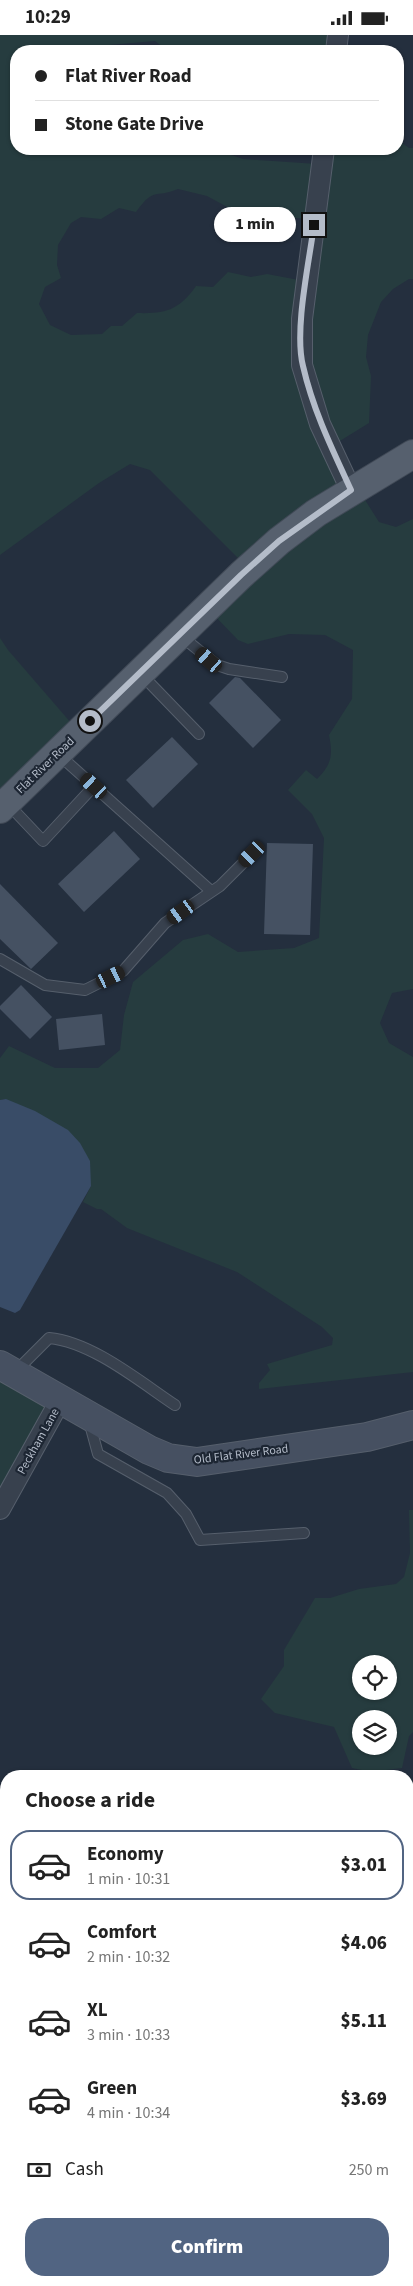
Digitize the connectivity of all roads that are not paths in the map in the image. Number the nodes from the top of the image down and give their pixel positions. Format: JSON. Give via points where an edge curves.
{"nodes":[{"id":1,"x":323,"y":155,"type":"edge"},
{"id":2,"x":413,"y":454,"type":"edge"},
{"id":3,"x":351,"y":490,"type":"junction"},
{"id":4,"x":180,"y":635,"type":"junction"},
{"id":5,"x":140,"y":674,"type":"junction"},
{"id":6,"x":282,"y":677,"type":"dead end"},
{"id":7,"x":199,"y":734,"type":"dead end"},
{"id":8,"x":57,"y":753,"type":"junction"},
{"id":9,"x":94,"y":786,"type":"junction"},
{"id":10,"x":3,"y":806,"type":"edge"},
{"id":11,"x":252,"y":854,"type":"dead end"},
{"id":12,"x":211,"y":891,"type":"junction"},
{"id":13,"x":0,"y":959,"type":"edge"},
{"id":14,"x":7,"y":1369,"type":"edge"},
{"id":15,"x":61,"y":1399,"type":"junction"},
{"id":16,"x":175,"y":1405,"type":"dead end"},
{"id":17,"x":87,"y":1415,"type":"junction"},
{"id":18,"x":413,"y":1425,"type":"edge"},
{"id":19,"x":0,"y":1509,"type":"edge"},
{"id":20,"x":304,"y":1533,"type":"dead end"}],
"edges":[{"from":1,"to":3,"type":"street","via":[[302,319],[302,357],[320,424]]},
{"from":2,"to":3,"type":"main road","name":"Flat River Road"},
{"from":3,"to":4,"type":"main road","name":"Flat River Road","via":[[279,541]]},
{"from":4,"to":5,"type":"main road","name":"Flat River Road"},
{"from":4,"to":6,"type":"lane","via":[[217,665]]},
{"from":5,"to":7,"type":"lane"},
{"from":5,"to":8,"type":"main road","name":"Flat River Road"},
{"from":8,"to":9,"type":"lane"},
{"from":8,"to":10,"type":"main road","name":"Flat River Road"},
{"from":9,"to":10,"type":"lane","via":[[43,841]]},
{"from":9,"to":12,"type":"lane"},
{"from":11,"to":12,"type":"lane"},
{"from":12,"to":13,"type":"lane","via":[[165,923],[123,971],[85,989],[44,985]]},
{"from":14,"to":15,"type":"street","name":"Old Flat River Road"},
{"from":14,"to":16,"type":"lane","via":[[50,1338],[66,1340],[112,1363]]},
{"from":15,"to":17,"type":"street","name":"Old Flat River Road"},
{"from":15,"to":19,"type":"street","name":"Peckham Lane"},
{"from":17,"to":18,"type":"street","name":"Old Flat River Road","via":[[149,1451],[168,1458],[197,1462],[367,1437]]},
{"from":17,"to":20,"type":"lane","via":[[98,1454],[167,1493],[186,1514],[200,1539]]}]}
